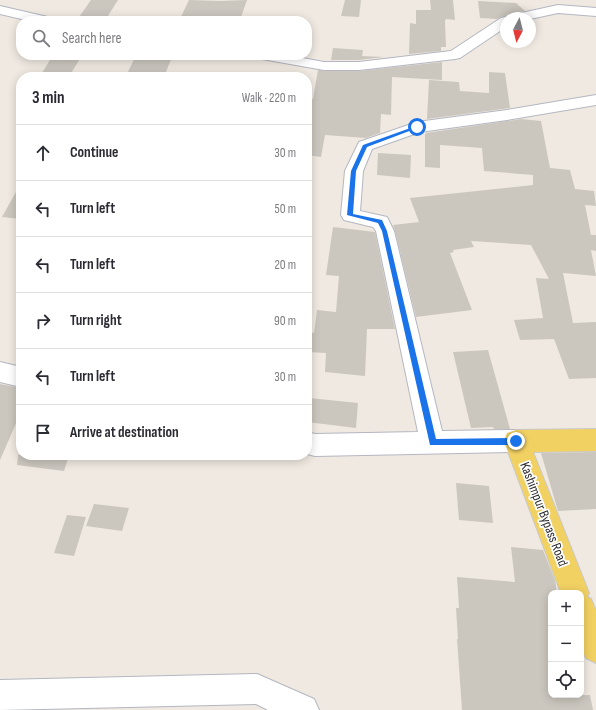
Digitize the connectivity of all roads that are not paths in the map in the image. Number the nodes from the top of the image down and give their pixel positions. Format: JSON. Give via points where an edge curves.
{"nodes":[{"id":1,"x":27,"y":4,"type":"dead end"},
{"id":2,"x":0,"y":10,"type":"edge"},
{"id":3,"x":596,"y":12,"type":"edge"},
{"id":4,"x":16,"y":13,"type":"junction"},
{"id":5,"x":536,"y":14,"type":"edge"},
{"id":6,"x":28,"y":16,"type":"edge"},
{"id":7,"x":500,"y":26,"type":"edge"},
{"id":8,"x":290,"y":60,"type":"edge"},
{"id":9,"x":596,"y":100,"type":"edge"},
{"id":10,"x":0,"y":372,"type":"edge"},
{"id":11,"x":16,"y":376,"type":"edge"},
{"id":12,"x":596,"y":440,"type":"edge"},
{"id":13,"x":516,"y":441,"type":"junction"},
{"id":14,"x":433,"y":443,"type":"junction"},
{"id":15,"x":312,"y":444,"type":"edge"},
{"id":16,"x":574,"y":590,"type":"edge"},
{"id":17,"x":584,"y":617,"type":"edge"},
{"id":18,"x":596,"y":648,"type":"edge"},
{"id":19,"x":0,"y":695,"type":"edge"},
{"id":20,"x":303,"y":710,"type":"edge"}],
"edges":[{"from":1,"to":4,"type":"street"},
{"from":2,"to":4,"type":"street"},
{"from":3,"to":5,"type":"street","via":[[558,9]]},
{"from":4,"to":6,"type":"street"},
{"from":7,"to":8,"type":"street","via":[[455,55],[359,66],[324,66]]},
{"from":9,"to":14,"type":"street","via":[[417,127],[365,146],[354,171],[350,215],[380,222],[385,231]]},
{"from":10,"to":11,"type":"street"},
{"from":12,"to":13,"type":"main road","name":"Kashimpur Bypass Road"},
{"from":13,"to":14,"type":"street"},
{"from":13,"to":16,"type":"main road","name":"Kashimpur Bypass Road"},
{"from":14,"to":15,"type":"street"},
{"from":17,"to":18,"type":"main road"},
{"from":19,"to":20,"type":"street","via":[[257,689]]}]}
